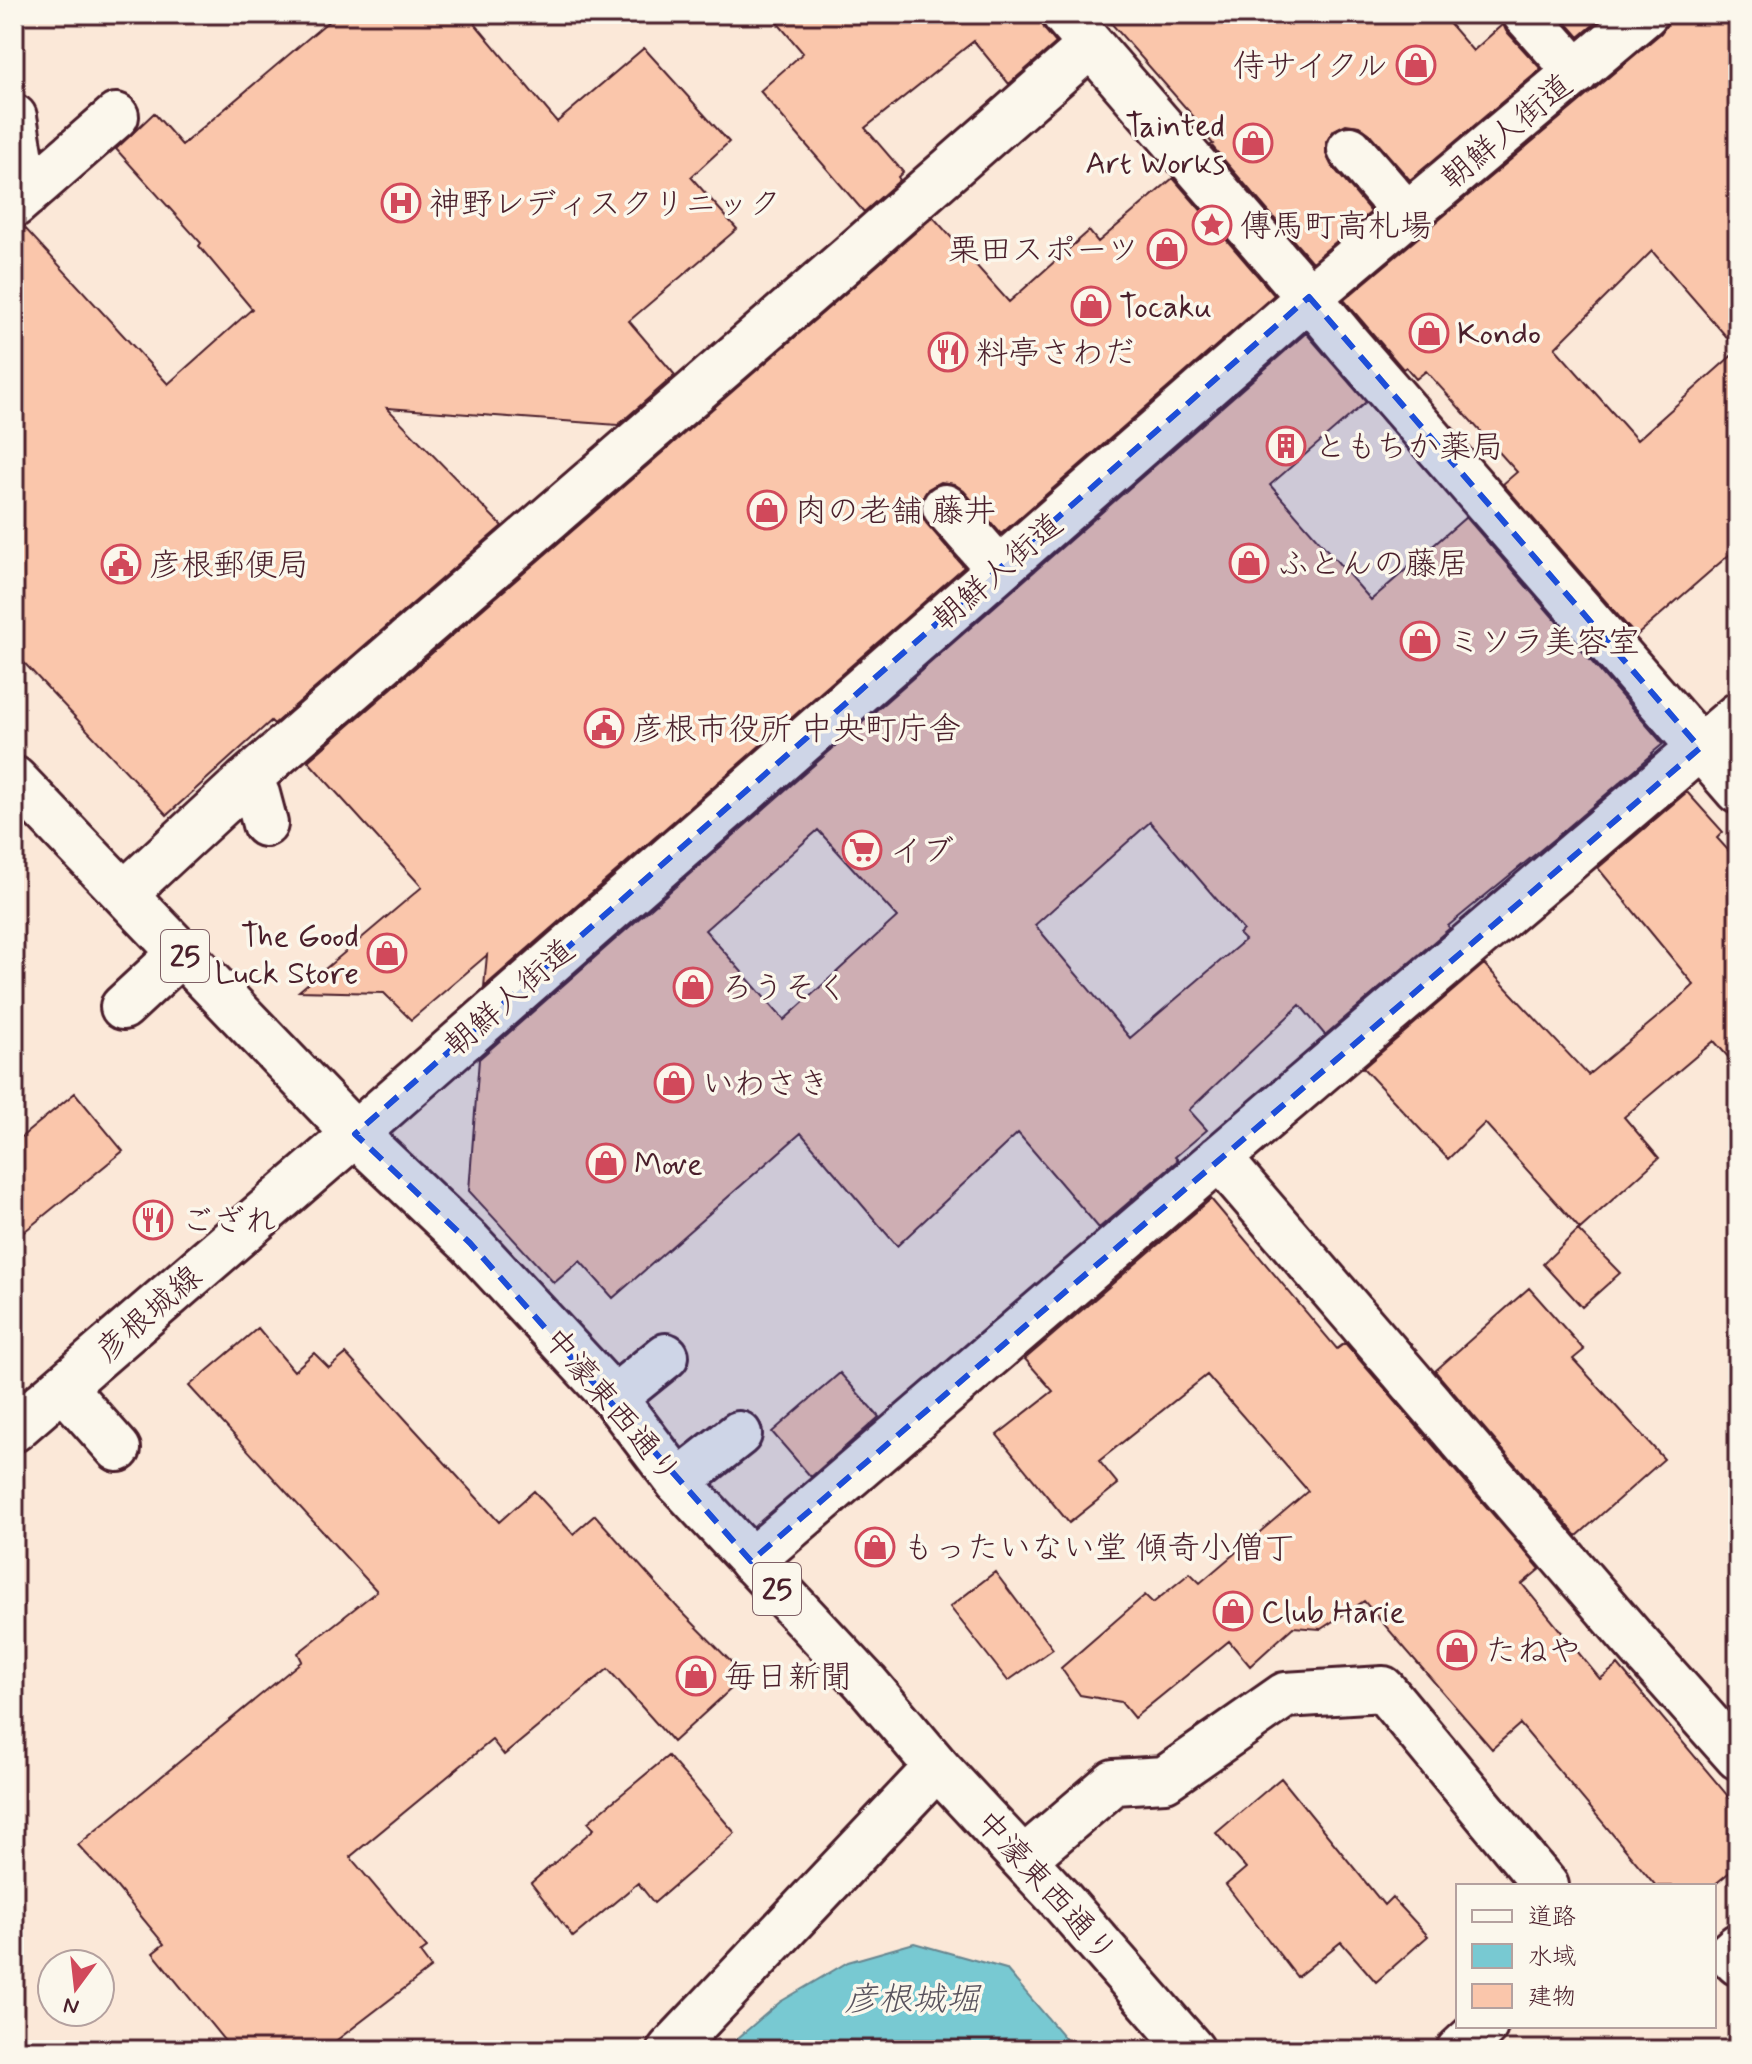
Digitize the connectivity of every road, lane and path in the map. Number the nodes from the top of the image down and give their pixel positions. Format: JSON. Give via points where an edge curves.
{"nodes":[{"id":1,"x":1525,"y":14,"type":"edge"},
{"id":2,"x":1645,"y":14,"type":"edge"},
{"id":3,"x":1077,"y":29,"type":"edge"},
{"id":4,"x":1577,"y":72,"type":"junction"},
{"id":5,"x":116,"y":116,"type":"dead end"},
{"id":6,"x":15,"y":121,"type":"edge"},
{"id":7,"x":1350,"y":149,"type":"dead end"},
{"id":8,"x":20,"y":199,"type":"edge"},
{"id":9,"x":1407,"y":215,"type":"junction"},
{"id":10,"x":1309,"y":297,"type":"junction"},
{"id":11,"x":945,"y":507,"type":"dead end"},
{"id":12,"x":999,"y":569,"type":"junction"},
{"id":13,"x":1738,"y":715,"type":"edge"},
{"id":14,"x":1700,"y":748,"type":"junction"},
{"id":15,"x":14,"y":779,"type":"edge"},
{"id":16,"x":245,"y":782,"type":"junction"},
{"id":17,"x":1738,"y":791,"type":"edge"},
{"id":18,"x":265,"y":824,"type":"dead end"},
{"id":19,"x":125,"y":893,"type":"junction"},
{"id":20,"x":181,"y":953,"type":"junction"},
{"id":21,"x":123,"y":1007,"type":"dead end"},
{"id":22,"x":355,"y":1134,"type":"junction"},
{"id":23,"x":1219,"y":1158,"type":"junction"},
{"id":24,"x":666,"y":1356,"type":"dead end"},
{"id":25,"x":63,"y":1387,"type":"junction"},
{"id":26,"x":614,"y":1398,"type":"junction"},
{"id":27,"x":14,"y":1429,"type":"edge"},
{"id":28,"x":739,"y":1434,"type":"dead end"},
{"id":29,"x":118,"y":1449,"type":"dead end"},
{"id":30,"x":678,"y":1482,"type":"junction"},
{"id":31,"x":751,"y":1561,"type":"junction"},
{"id":32,"x":1738,"y":1757,"type":"edge"},
{"id":33,"x":937,"y":1767,"type":"junction"},
{"id":34,"x":1024,"y":1859,"type":"junction"},
{"id":35,"x":1544,"y":1884,"type":"edge"},
{"id":36,"x":1738,"y":1946,"type":"edge"},
{"id":37,"x":1738,"y":1963,"type":"edge"},
{"id":38,"x":1483,"y":2028,"type":"edge"},
{"id":39,"x":670,"y":2050,"type":"edge"},
{"id":40,"x":1192,"y":2050,"type":"edge"},
{"id":41,"x":1459,"y":2050,"type":"edge"}],
"edges":[{"from":1,"to":4,"type":"street"},
{"from":2,"to":4,"type":"street","name":"朝鮮人街道"},
{"from":3,"to":10,"type":"street"},
{"from":3,"to":16,"type":"street","via":[[781,317]]},
{"from":4,"to":9,"type":"street","name":"朝鮮人街道"},
{"from":5,"to":8,"type":"street"},
{"from":6,"to":8,"type":"street"},
{"from":7,"to":9,"type":"street"},
{"from":9,"to":10,"type":"street","name":"朝鮮人街道"},
{"from":10,"to":12,"type":"street","name":"朝鮮人街道"},
{"from":10,"to":14,"type":"street"},
{"from":11,"to":12,"type":"street"},
{"from":12,"to":22,"type":"street","name":"朝鮮人街道"},
{"from":13,"to":14,"type":"street"},
{"from":14,"to":17,"type":"street"},
{"from":14,"to":23,"type":"street","via":[[1283,1122]]},
{"from":15,"to":19,"type":"street","name":"中濠東西通り","number":"25"},
{"from":16,"to":18,"type":"street","via":[[257,794]]},
{"from":16,"to":19,"type":"street"},
{"from":19,"to":20,"type":"street","name":"中濠東西通り","number":"25"},
{"from":20,"to":21,"type":"street"},
{"from":20,"to":22,"type":"street","name":"中濠東西通り","number":"25"},
{"from":22,"to":25,"type":"street","name":"彦根城線"},
{"from":22,"to":26,"type":"street","name":"中濠東西通り","number":"25","via":[[470,1243]]},
{"from":23,"to":31,"type":"street","via":[[950,1375]]},
{"from":23,"to":32,"type":"street"},
{"from":24,"to":26,"type":"street"},
{"from":25,"to":27,"type":"street","name":"彦根城線"},
{"from":25,"to":29,"type":"street"},
{"from":26,"to":30,"type":"street","name":"中濠東西通り","number":"25"},
{"from":28,"to":30,"type":"street"},
{"from":30,"to":31,"type":"street","name":"中濠東西通り","number":"25"},
{"from":31,"to":33,"type":"street","name":"中濠東西通り","number":"25"},
{"from":33,"to":34,"type":"street","name":"中濠東西通り","number":"25"},
{"from":33,"to":39,"type":"street"},
{"from":34,"to":35,"type":"street","via":[[1114,1782],[1165,1779],[1285,1695],[1383,1689]]},
{"from":34,"to":40,"type":"street","name":"中濠東西通り","number":"25"},
{"from":36,"to":37,"type":"street","via":[[1729,1954]]},
{"from":38,"to":41,"type":"street"}]}
